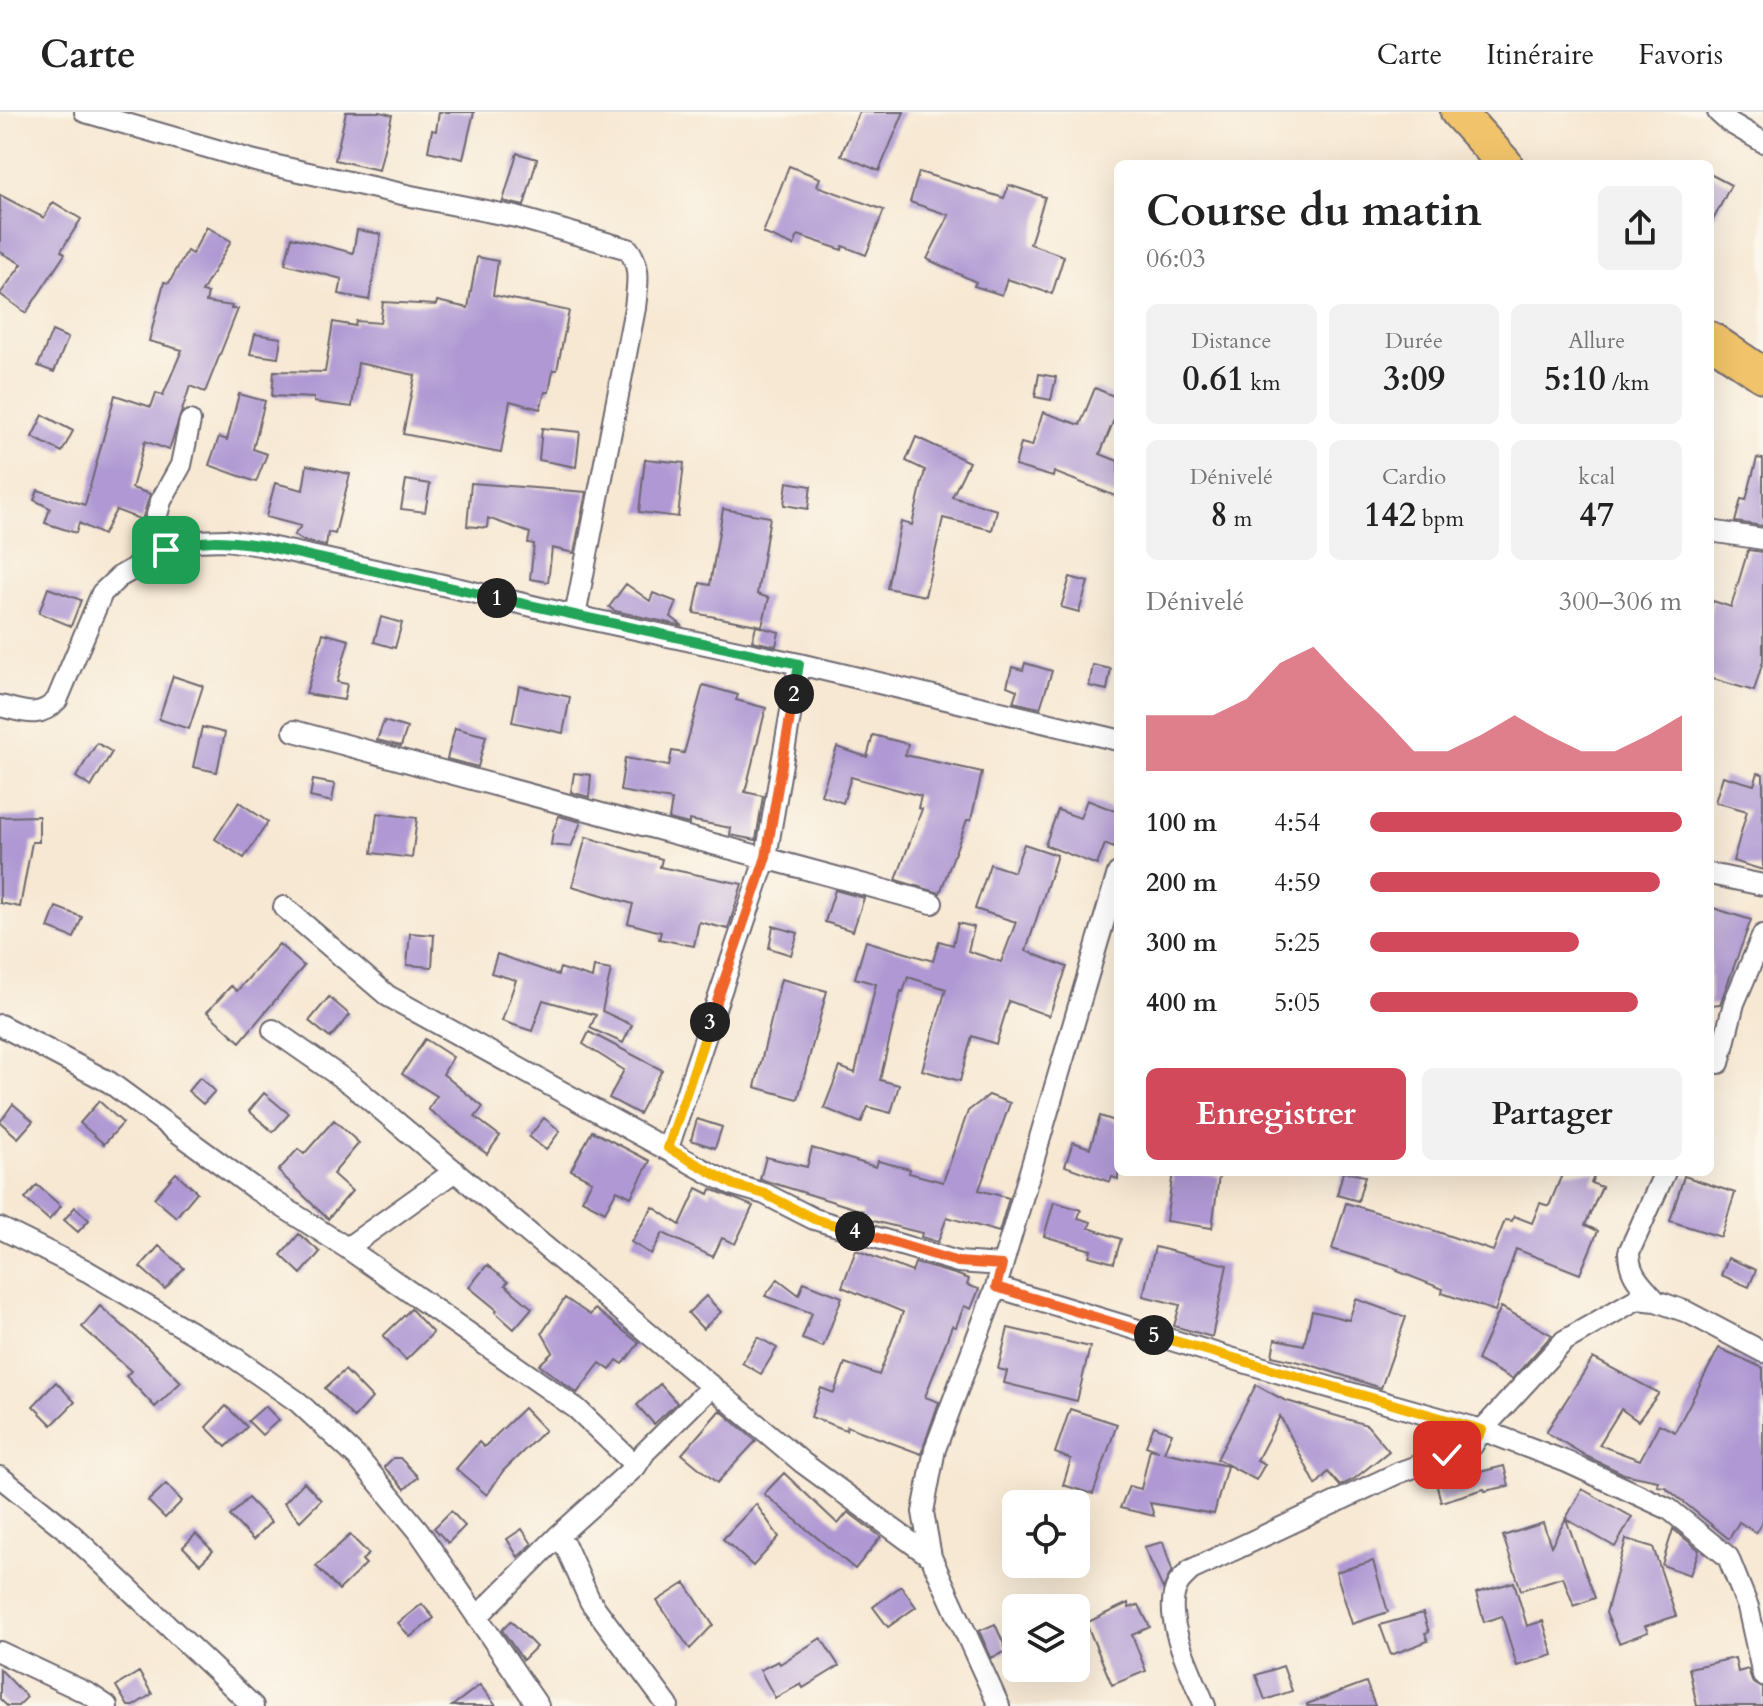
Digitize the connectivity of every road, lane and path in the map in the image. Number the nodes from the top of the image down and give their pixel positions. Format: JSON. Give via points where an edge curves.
{"nodes":[{"id":1,"x":85,"y":112,"type":"edge"},
{"id":2,"x":1458,"y":112,"type":"edge"},
{"id":3,"x":1718,"y":112,"type":"edge"},
{"id":4,"x":1763,"y":142,"type":"edge"},
{"id":5,"x":1501,"y":160,"type":"edge"},
{"id":6,"x":1714,"y":342,"type":"edge"},
{"id":7,"x":1763,"y":375,"type":"edge"},
{"id":8,"x":190,"y":421,"type":"dead end"},
{"id":9,"x":1714,"y":532,"type":"edge"},
{"id":10,"x":1763,"y":539,"type":"edge"},
{"id":11,"x":144,"y":560,"type":"junction"},
{"id":12,"x":575,"y":616,"type":"junction"},
{"id":13,"x":799,"y":664,"type":"junction"},
{"id":14,"x":0,"y":706,"type":"edge"},
{"id":15,"x":294,"y":731,"type":"dead end"},
{"id":16,"x":1114,"y":739,"type":"edge"},
{"id":17,"x":766,"y":857,"type":"junction"},
{"id":18,"x":1714,"y":875,"type":"edge"},
{"id":19,"x":1763,"y":885,"type":"edge"},
{"id":20,"x":1114,"y":899,"type":"edge"},
{"id":21,"x":932,"y":903,"type":"dead end"},
{"id":22,"x":284,"y":907,"type":"dead end"},
{"id":23,"x":1763,"y":935,"type":"edge"},
{"id":24,"x":1108,"y":937,"type":"edge"},
{"id":25,"x":0,"y":1025,"type":"edge"},
{"id":26,"x":273,"y":1030,"type":"dead end"},
{"id":27,"x":1714,"y":1064,"type":"edge"},
{"id":28,"x":668,"y":1148,"type":"junction"},
{"id":29,"x":455,"y":1171,"type":"junction"},
{"id":30,"x":1663,"y":1176,"type":"edge"},
{"id":31,"x":0,"y":1228,"type":"edge"},
{"id":32,"x":347,"y":1248,"type":"junction"},
{"id":33,"x":1002,"y":1265,"type":"junction"},
{"id":34,"x":996,"y":1287,"type":"junction"},
{"id":35,"x":1656,"y":1301,"type":"junction"},
{"id":36,"x":1763,"y":1352,"type":"edge"},
{"id":37,"x":712,"y":1386,"type":"junction"},
{"id":38,"x":1482,"y":1430,"type":"junction"},
{"id":39,"x":636,"y":1466,"type":"junction"},
{"id":40,"x":0,"y":1477,"type":"edge"},
{"id":41,"x":558,"y":1536,"type":"junction"},
{"id":42,"x":931,"y":1557,"type":"junction"},
{"id":43,"x":477,"y":1617,"type":"junction"},
{"id":44,"x":2,"y":1656,"type":"edge"},
{"id":45,"x":1763,"y":1675,"type":"edge"},
{"id":46,"x":107,"y":1706,"type":"edge"},
{"id":47,"x":253,"y":1706,"type":"edge"},
{"id":48,"x":538,"y":1706,"type":"edge"},
{"id":49,"x":668,"y":1706,"type":"edge"},
{"id":50,"x":999,"y":1706,"type":"edge"},
{"id":51,"x":1205,"y":1706,"type":"edge"}],
"edges":[{"from":1,"to":12,"type":"street","via":[[255,161],[516,217],[628,249],[639,274],[635,308]]},
{"from":2,"to":5,"type":"highway"},
{"from":3,"to":4,"type":"street"},
{"from":6,"to":7,"type":"highway"},
{"from":8,"to":11,"type":"street","via":[[181,465],[161,501]]},
{"from":9,"to":10,"type":"street"},
{"from":11,"to":12,"type":"street","via":[[192,541],[226,540]]},
{"from":11,"to":14,"type":"street","via":[[102,593],[50,708],[36,713]]},
{"from":12,"to":13,"type":"street"},
{"from":13,"to":16,"type":"street"},
{"from":13,"to":17,"type":"street"},
{"from":15,"to":17,"type":"street"},
{"from":17,"to":21,"type":"street"},
{"from":17,"to":28,"type":"street"},
{"from":18,"to":19,"type":"street"},
{"from":20,"to":24,"type":"street"},
{"from":22,"to":28,"type":"street","via":[[388,996]]},
{"from":23,"to":27,"type":"street"},
{"from":24,"to":33,"type":"street"},
{"from":25,"to":32,"type":"street","via":[[109,1082],[255,1189]]},
{"from":26,"to":29,"type":"street","via":[[352,1085]]},
{"from":28,"to":33,"type":"street","via":[[734,1185],[814,1219],[958,1262]]},
{"from":29,"to":32,"type":"street"},
{"from":29,"to":37,"type":"street"},
{"from":30,"to":35,"type":"street","via":[[1629,1252],[1634,1276]]},
{"from":31,"to":43,"type":"street","via":[[87,1271],[235,1358],[298,1402],[358,1458],[418,1530]]},
{"from":32,"to":39,"type":"street","via":[[577,1409]]},
{"from":33,"to":34,"type":"street"},
{"from":34,"to":38,"type":"street"},
{"from":34,"to":42,"type":"street","via":[[935,1449],[923,1512]]},
{"from":35,"to":36,"type":"street"},
{"from":35,"to":38,"type":"street","via":[[1637,1299],[1564,1341]]},
{"from":37,"to":39,"type":"street"},
{"from":37,"to":42,"type":"street","via":[[803,1463]]},
{"from":38,"to":45,"type":"street","via":[[1669,1509],[1728,1557],[1748,1607]]},
{"from":38,"to":51,"type":"street","via":[[1472,1446],[1398,1473],[1191,1570],[1174,1595],[1174,1625]]},
{"from":39,"to":41,"type":"street"},
{"from":40,"to":47,"type":"street","via":[[69,1532]]},
{"from":41,"to":43,"type":"street"},
{"from":41,"to":49,"type":"street","via":[[590,1601]]},
{"from":42,"to":50,"type":"street"},
{"from":43,"to":48,"type":"street"},
{"from":44,"to":46,"type":"street"}]}
